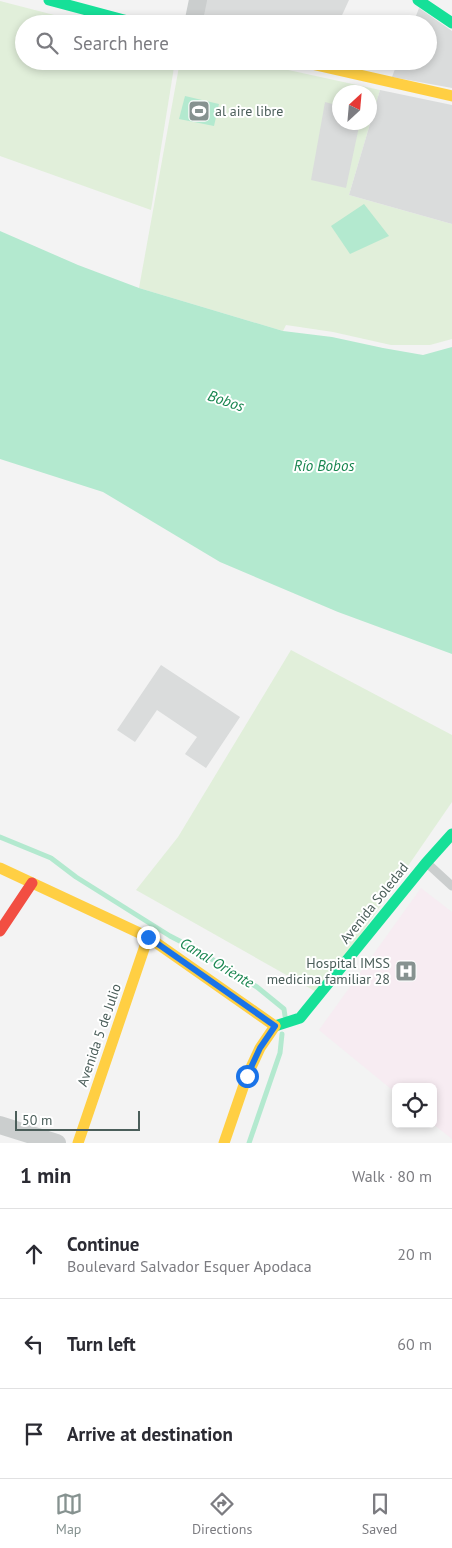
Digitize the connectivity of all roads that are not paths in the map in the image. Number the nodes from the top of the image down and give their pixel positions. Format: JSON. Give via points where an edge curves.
{"nodes":[{"id":1,"x":49,"y":0,"type":"edge"},
{"id":2,"x":198,"y":0,"type":"edge"},
{"id":3,"x":418,"y":0,"type":"edge"},
{"id":4,"x":105,"y":15,"type":"edge"},
{"id":5,"x":196,"y":15,"type":"edge"},
{"id":6,"x":452,"y":23,"type":"edge"},
{"id":7,"x":338,"y":70,"type":"edge"},
{"id":8,"x":452,"y":96,"type":"edge"},
{"id":9,"x":452,"y":834,"type":"edge"},
{"id":10,"x":426,"y":862,"type":"junction"},
{"id":11,"x":0,"y":868,"type":"edge"},
{"id":12,"x":32,"y":883,"type":"junction"},
{"id":13,"x":452,"y":886,"type":"edge"},
{"id":14,"x":0,"y":931,"type":"edge"},
{"id":15,"x":148,"y":937,"type":"junction"},
{"id":16,"x":275,"y":1026,"type":"junction"},
{"id":17,"x":0,"y":1125,"type":"edge"},
{"id":18,"x":57,"y":1143,"type":"edge"},
{"id":19,"x":78,"y":1143,"type":"edge"},
{"id":20,"x":224,"y":1143,"type":"edge"}],
"edges":[{"from":1,"to":4,"type":"street"},
{"from":2,"to":5,"type":"street"},
{"from":3,"to":6,"type":"street"},
{"from":7,"to":8,"type":"street"},
{"from":9,"to":10,"type":"street","name":"Avenida Soledad"},
{"from":10,"to":13,"type":"lane"},
{"from":10,"to":16,"type":"street","name":"Avenida Soledad","via":[[300,1018]]},
{"from":11,"to":12,"type":"street"},
{"from":12,"to":14,"type":"street"},
{"from":12,"to":15,"type":"street"},
{"from":15,"to":16,"type":"street"},
{"from":15,"to":19,"type":"street","name":"Avenida 5 de Julio"},
{"from":16,"to":20,"type":"street","via":[[250,1069]]},
{"from":17,"to":18,"type":"street"}]}
